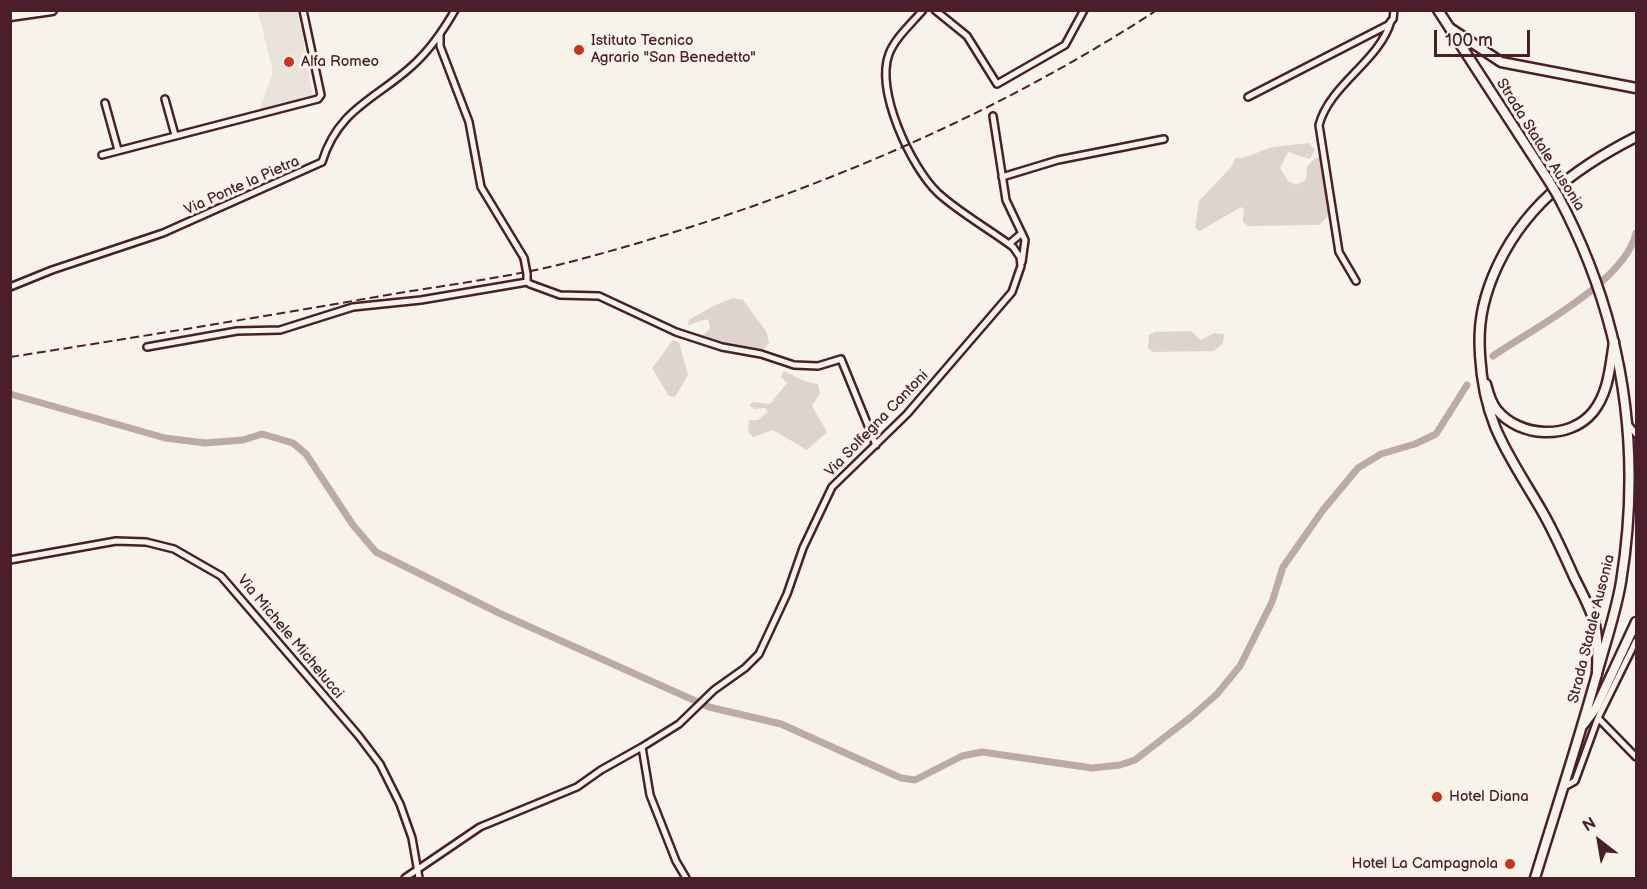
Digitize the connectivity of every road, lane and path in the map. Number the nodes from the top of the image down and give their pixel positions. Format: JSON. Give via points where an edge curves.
{"nodes":[{"id":1,"x":52,"y":10,"type":"edge"},
{"id":2,"x":303,"y":10,"type":"edge"},
{"id":3,"x":455,"y":10,"type":"edge"},
{"id":4,"x":923,"y":10,"type":"edge"},
{"id":5,"x":935,"y":10,"type":"edge"},
{"id":6,"x":1084,"y":10,"type":"edge"},
{"id":7,"x":1394,"y":10,"type":"edge"},
{"id":8,"x":1438,"y":10,"type":"edge"},
{"id":9,"x":10,"y":16,"type":"edge"},
{"id":10,"x":1391,"y":21,"type":"junction"},
{"id":11,"x":1449,"y":28,"type":"junction"},
{"id":12,"x":440,"y":35,"type":"junction"},
{"id":13,"x":1636,"y":88,"type":"edge"},
{"id":14,"x":1248,"y":97,"type":"dead end"},
{"id":15,"x":165,"y":99,"type":"dead end"},
{"id":16,"x":105,"y":103,"type":"dead end"},
{"id":17,"x":993,"y":116,"type":"dead end"},
{"id":18,"x":175,"y":135,"type":"junction"},
{"id":19,"x":1636,"y":137,"type":"edge"},
{"id":20,"x":1164,"y":139,"type":"dead end"},
{"id":21,"x":118,"y":150,"type":"junction"},
{"id":22,"x":102,"y":154,"type":"dead end"},
{"id":23,"x":1002,"y":177,"type":"junction"},
{"id":24,"x":1022,"y":233,"type":"junction"},
{"id":25,"x":1009,"y":244,"type":"junction"},
{"id":26,"x":1021,"y":266,"type":"junction"},
{"id":27,"x":1356,"y":281,"type":"dead end"},
{"id":28,"x":527,"y":282,"type":"junction"},
{"id":29,"x":10,"y":287,"type":"edge"},
{"id":30,"x":1614,"y":342,"type":"junction"},
{"id":31,"x":147,"y":347,"type":"dead end"},
{"id":32,"x":1481,"y":372,"type":"junction"},
{"id":33,"x":1628,"y":424,"type":"junction"},
{"id":34,"x":1636,"y":434,"type":"edge"},
{"id":35,"x":876,"y":445,"type":"junction"},
{"id":36,"x":1636,"y":478,"type":"edge"},
{"id":37,"x":1630,"y":489,"type":"junction"},
{"id":38,"x":10,"y":560,"type":"edge"},
{"id":39,"x":1636,"y":622,"type":"edge"},
{"id":40,"x":1636,"y":641,"type":"edge"},
{"id":41,"x":1597,"y":674,"type":"junction"},
{"id":42,"x":1598,"y":718,"type":"junction"},
{"id":43,"x":1583,"y":725,"type":"junction"},
{"id":44,"x":642,"y":747,"type":"junction"},
{"id":45,"x":1636,"y":757,"type":"edge"},
{"id":46,"x":1563,"y":788,"type":"junction"},
{"id":47,"x":418,"y":870,"type":"junction"},
{"id":48,"x":405,"y":879,"type":"edge"},
{"id":49,"x":419,"y":879,"type":"edge"},
{"id":50,"x":686,"y":879,"type":"edge"},
{"id":51,"x":1535,"y":879,"type":"edge"}],
"edges":[{"from":1,"to":9,"type":"main road"},
{"from":2,"to":18,"type":"street","via":[[321,95],[318,99]]},
{"from":3,"to":12,"type":"street","name":"Via Ponte la Pietra"},
{"from":4,"to":25,"type":"street","via":[[889,54],[887,97],[922,174],[939,193]]},
{"from":5,"to":6,"type":"street","via":[[967,36],[997,84],[1065,45]]},
{"from":7,"to":10,"type":"street"},
{"from":8,"to":11,"type":"main road","name":"Strada Statale Ausonia"},
{"from":10,"to":14,"type":"street"},
{"from":10,"to":27,"type":"street","via":[[1380,43],[1339,93],[1319,125],[1339,252]]},
{"from":11,"to":13,"type":"main road","via":[[1501,62]]},
{"from":11,"to":30,"type":"main road","name":"Strada Statale Ausonia","bridge":true,"via":[[1558,196],[1589,258]]},
{"from":12,"to":28,"type":"street","bridge":true,"via":[[440,46],[469,122],[481,187],[524,258]]},
{"from":12,"to":29,"type":"street","name":"Via Ponte la Pietra","via":[[411,67],[358,105],[328,143],[322,162],[307,171],[163,233]]},
{"from":15,"to":18,"type":"street"},
{"from":16,"to":21,"type":"street"},
{"from":17,"to":23,"type":"street"},
{"from":18,"to":21,"type":"street"},
{"from":19,"to":32,"type":"main road","via":[[1563,182],[1521,223],[1507,245],[1482,304]]},
{"from":20,"to":23,"type":"street","via":[[1058,160]]},
{"from":21,"to":22,"type":"street"},
{"from":23,"to":24,"type":"street","via":[[1006,200]]},
{"from":24,"to":25,"type":"street"},
{"from":24,"to":26,"type":"street","name":"Via Solfegna Cantoni","via":[[1025,240]]},
{"from":25,"to":26,"type":"street","via":[[1020,257]]},
{"from":26,"to":35,"type":"street","name":"Via Solfegna Cantoni","via":[[1012,292]]},
{"from":28,"to":31,"type":"street","via":[[352,307],[280,330],[237,331]]},
{"from":28,"to":35,"type":"street","via":[[560,294],[598,296],[676,332],[794,365],[818,366],[841,359]]},
{"from":30,"to":32,"type":"main road","via":[[1599,403],[1572,428],[1536,432],[1507,418],[1496,409]]},
{"from":30,"to":33,"type":"main road","name":"Strada Statale Ausonia"},
{"from":32,"to":41,"type":"main road","via":[[1485,402],[1498,436],[1544,515],[1595,624]]},
{"from":33,"to":34,"type":"street"},
{"from":33,"to":37,"type":"main road","name":"Strada Statale Ausonia"},
{"from":35,"to":44,"type":"street","name":"Via Solfegna Cantoni","via":[[832,487],[759,654],[679,724]]},
{"from":36,"to":37,"type":"street"},
{"from":37,"to":41,"type":"main road","name":"Strada Statale Ausonia","via":[[1620,585]]},
{"from":38,"to":47,"type":"street","name":"Via Michele Michelucci","via":[[116,541],[146,542],[174,549],[221,576],[380,764],[400,804]]},
{"from":39,"to":43,"type":"main road","via":[[1596,708]]},
{"from":40,"to":42,"type":"street"},
{"from":41,"to":43,"type":"main road","name":"Strada Statale Ausonia"},
{"from":42,"to":45,"type":"street"},
{"from":42,"to":46,"type":"street","via":[[1575,781]]},
{"from":43,"to":46,"type":"main road"},
{"from":44,"to":47,"type":"street","name":"Via Solfegna Cantoni","via":[[577,787],[480,827]]},
{"from":44,"to":50,"type":"street","via":[[650,795]]},
{"from":46,"to":51,"type":"main road"},
{"from":47,"to":48,"type":"street","name":"Via Solfegna Cantoni"},
{"from":47,"to":49,"type":"street","name":"Via Michele Michelucci"}]}
